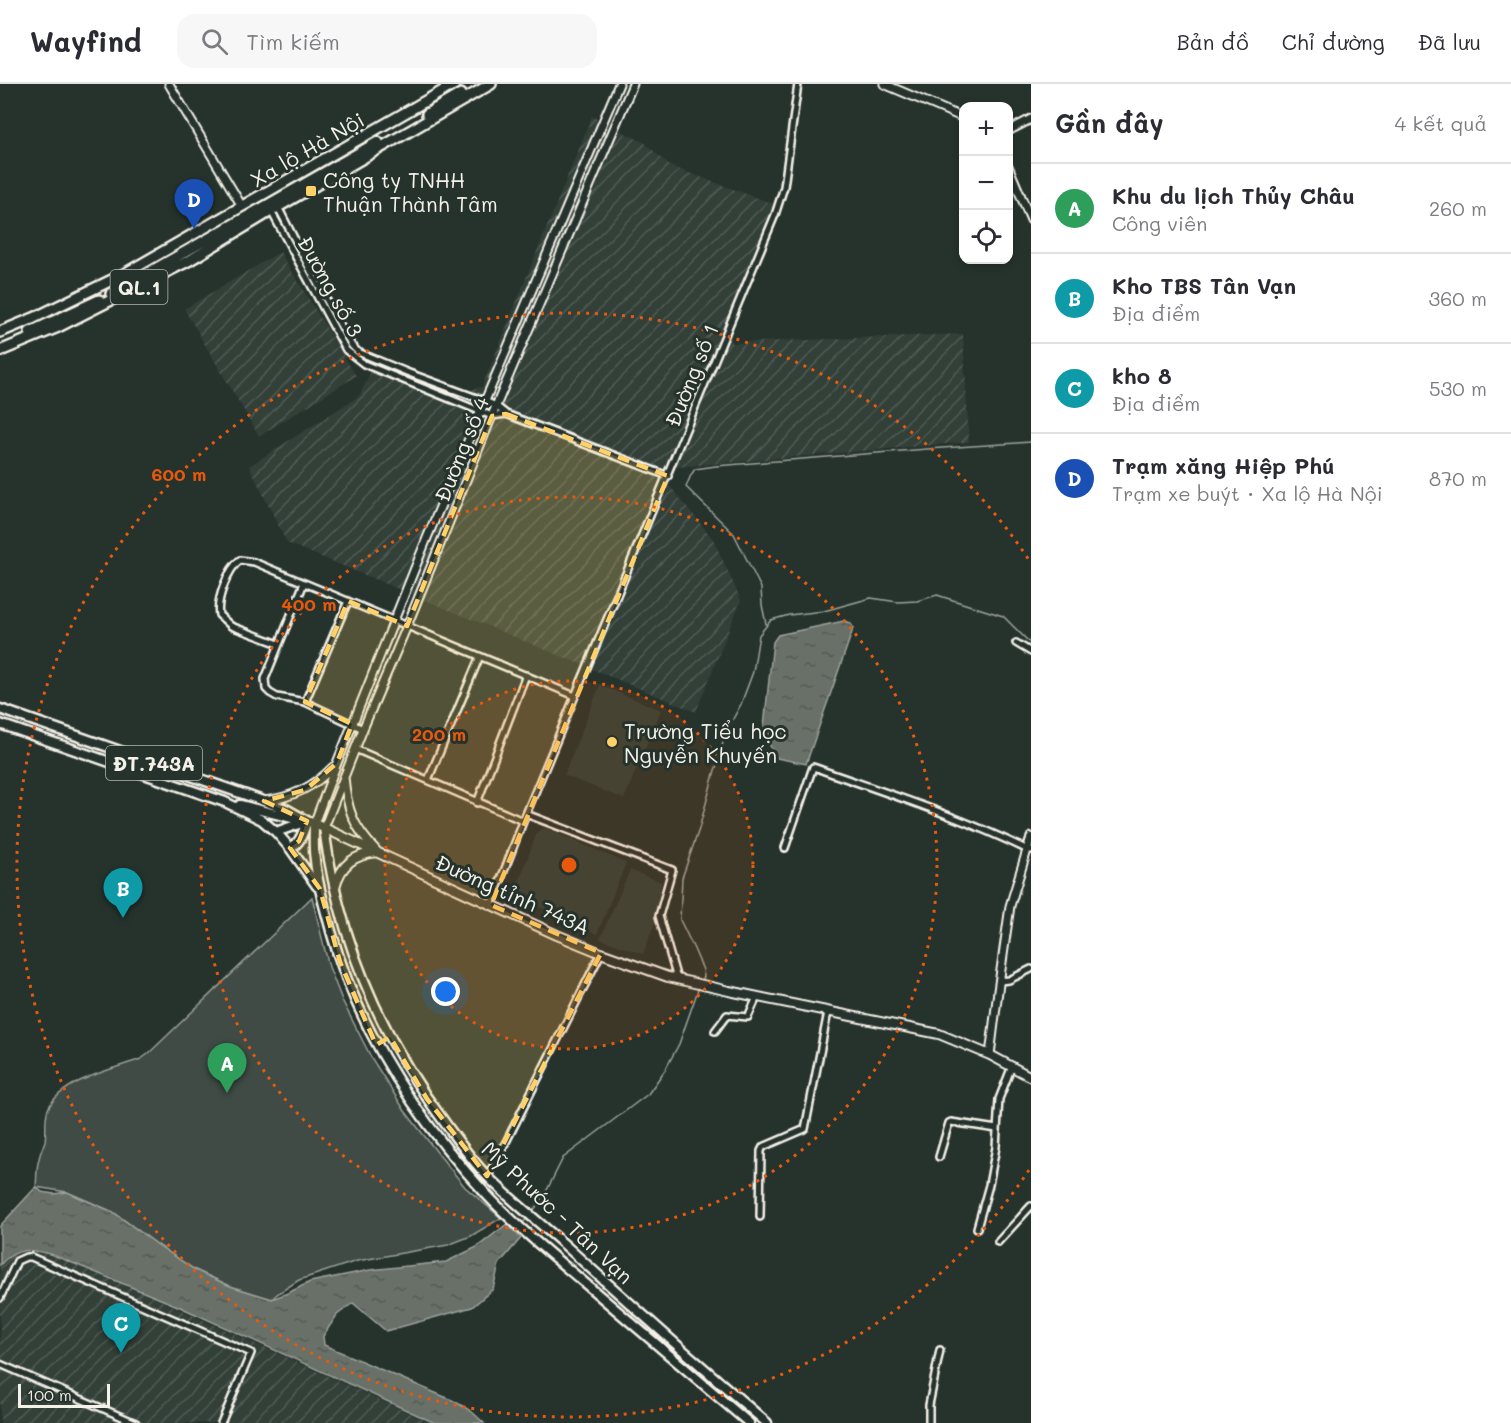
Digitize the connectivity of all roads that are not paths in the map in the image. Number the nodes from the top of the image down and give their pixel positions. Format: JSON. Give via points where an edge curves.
{"nodes":[{"id":1,"x":169,"y":84,"type":"edge"},
{"id":2,"x":443,"y":84,"type":"edge"},
{"id":3,"x":455,"y":84,"type":"edge"},
{"id":4,"x":479,"y":84,"type":"edge"},
{"id":5,"x":491,"y":84,"type":"edge"},
{"id":6,"x":619,"y":84,"type":"edge"},
{"id":7,"x":633,"y":84,"type":"edge"},
{"id":8,"x":798,"y":84,"type":"edge"},
{"id":9,"x":884,"y":84,"type":"edge"},
{"id":10,"x":959,"y":116,"type":"edge"},
{"id":11,"x":1031,"y":119,"type":"edge"},
{"id":12,"x":1013,"y":128,"type":"edge"},
{"id":13,"x":1013,"y":178,"type":"edge"},
{"id":14,"x":241,"y":205,"type":"junction"},
{"id":15,"x":273,"y":206,"type":"junction"},
{"id":16,"x":1031,"y":220,"type":"edge"},
{"id":17,"x":168,"y":249,"type":"junction"},
{"id":18,"x":0,"y":325,"type":"edge"},
{"id":19,"x":0,"y":332,"type":"edge"},
{"id":20,"x":0,"y":345,"type":"edge"},
{"id":21,"x":0,"y":351,"type":"edge"},
{"id":22,"x":358,"y":352,"type":"junction"},
{"id":23,"x":354,"y":358,"type":"junction"},
{"id":24,"x":484,"y":401,"type":"junction"},
{"id":25,"x":496,"y":406,"type":"junction"},
{"id":26,"x":480,"y":412,"type":"junction"},
{"id":27,"x":506,"y":414,"type":"junction"},
{"id":28,"x":492,"y":417,"type":"junction"},
{"id":29,"x":668,"y":476,"type":"junction"},
{"id":30,"x":304,"y":583,"type":"junction"},
{"id":31,"x":348,"y":601,"type":"junction"},
{"id":32,"x":394,"y":620,"type":"junction"},
{"id":33,"x":407,"y":626,"type":"junction"},
{"id":34,"x":1016,"y":643,"type":"dead end"},
{"id":35,"x":279,"y":644,"type":"junction"},
{"id":36,"x":1031,"y":652,"type":"edge"},
{"id":37,"x":480,"y":656,"type":"junction"},
{"id":38,"x":526,"y":675,"type":"junction"},
{"id":39,"x":575,"y":696,"type":"junction"},
{"id":40,"x":305,"y":702,"type":"junction"},
{"id":41,"x":0,"y":709,"type":"edge"},
{"id":42,"x":0,"y":724,"type":"edge"},
{"id":43,"x":352,"y":724,"type":"junction"},
{"id":44,"x":363,"y":729,"type":"junction"},
{"id":45,"x":355,"y":748,"type":"junction"},
{"id":46,"x":337,"y":763,"type":"junction"},
{"id":47,"x":344,"y":776,"type":"junction"},
{"id":48,"x":428,"y":780,"type":"junction"},
{"id":49,"x":264,"y":801,"type":"junction"},
{"id":50,"x":225,"y":802,"type":"junction"},
{"id":51,"x":477,"y":803,"type":"junction"},
{"id":52,"x":526,"y":814,"type":"junction"},
{"id":53,"x":523,"y":821,"type":"junction"},
{"id":54,"x":311,"y":823,"type":"junction"},
{"id":55,"x":324,"y":828,"type":"junction"},
{"id":56,"x":276,"y":832,"type":"junction"},
{"id":57,"x":1031,"y":837,"type":"edge"},
{"id":58,"x":290,"y":848,"type":"junction"},
{"id":59,"x":785,"y":848,"type":"dead end"},
{"id":60,"x":1029,"y":850,"type":"edge"},
{"id":61,"x":377,"y":852,"type":"junction"},
{"id":62,"x":334,"y":888,"type":"junction"},
{"id":63,"x":320,"y":889,"type":"junction"},
{"id":64,"x":491,"y":905,"type":"junction"},
{"id":65,"x":601,"y":953,"type":"junction"},
{"id":66,"x":1031,"y":969,"type":"edge"},
{"id":67,"x":677,"y":979,"type":"junction"},
{"id":68,"x":999,"y":981,"type":"junction"},
{"id":69,"x":757,"y":997,"type":"junction"},
{"id":70,"x":828,"y":1012,"type":"junction"},
{"id":71,"x":748,"y":1017,"type":"junction"},
{"id":72,"x":757,"y":1018,"type":"dead end"},
{"id":73,"x":715,"y":1031,"type":"dead end"},
{"id":74,"x":390,"y":1037,"type":"junction"},
{"id":75,"x":376,"y":1045,"type":"junction"},
{"id":76,"x":990,"y":1055,"type":"junction"},
{"id":77,"x":1012,"y":1066,"type":"junction"},
{"id":78,"x":1031,"y":1077,"type":"edge"},
{"id":79,"x":997,"y":1129,"type":"junction"},
{"id":80,"x":939,"y":1157,"type":"dead end"},
{"id":81,"x":487,"y":1176,"type":"junction"},
{"id":82,"x":1031,"y":1206,"type":"edge"},
{"id":83,"x":760,"y":1217,"type":"dead end"},
{"id":84,"x":977,"y":1228,"type":"dead end"},
{"id":85,"x":998,"y":1242,"type":"dead end"},
{"id":86,"x":0,"y":1298,"type":"edge"},
{"id":87,"x":940,"y":1350,"type":"dead end"},
{"id":88,"x":0,"y":1364,"type":"edge"},
{"id":89,"x":136,"y":1423,"type":"edge"},
{"id":90,"x":221,"y":1423,"type":"edge"},
{"id":91,"x":749,"y":1423,"type":"edge"},
{"id":92,"x":767,"y":1423,"type":"edge"},
{"id":93,"x":929,"y":1423,"type":"edge"}],
"edges":[{"from":1,"to":14,"type":"street"},
{"from":2,"to":14,"type":"highway","name":"Xa lộ Hà Nội","number":"QL.1"},
{"from":3,"to":14,"type":"highway","name":"Xa lộ Hà Nội","number":"QL.1"},
{"from":4,"to":15,"type":"highway","name":"Xa lộ Hà Nội","number":"QL.1"},
{"from":5,"to":15,"type":"highway","name":"Xa lộ Hà Nội","number":"QL.1"},
{"from":6,"to":24,"type":"street","name":"Đường số 4"},
{"from":7,"to":25,"type":"street","name":"Đường số 4"},
{"from":8,"to":29,"type":"street","name":"Đường số 1","via":[[784,187],[775,215]]},
{"from":9,"to":10,"type":"street"},
{"from":11,"to":12,"type":"street"},
{"from":13,"to":16,"type":"street"},
{"from":14,"to":17,"type":"highway","name":"Xa lộ Hà Nội","number":"QL.1"},
{"from":15,"to":20,"type":"highway","name":"Xa lộ Hà Nội","number":"QL.1","via":[[111,294]]},
{"from":15,"to":21,"type":"highway","name":"Xa lộ Hà Nội","number":"QL.1","via":[[190,260],[58,327]]},
{"from":15,"to":22,"type":"street","name":"Đường số 3"},
{"from":15,"to":23,"type":"street","name":"Đường số 3","via":[[346,350]]},
{"from":17,"to":18,"type":"highway","name":"Xa lộ Hà Nội","number":"QL.1"},
{"from":17,"to":19,"type":"highway","name":"Xa lộ Hà Nội","number":"QL.1","via":[[77,298]]},
{"from":22,"to":23,"type":"street"},
{"from":22,"to":24,"type":"street","name":"Đường số 3"},
{"from":23,"to":26,"type":"street","name":"Đường số 3"},
{"from":24,"to":25,"type":"street","name":"Đường số 3"},
{"from":24,"to":26,"type":"street","name":"Đường số 4"},
{"from":25,"to":27,"type":"street","name":"Đường số 3"},
{"from":25,"to":28,"type":"street","name":"Đường số 4"},
{"from":26,"to":28,"type":"street","name":"Đường số 3"},
{"from":26,"to":32,"type":"street","name":"Đường số 4"},
{"from":27,"to":28,"type":"street"},
{"from":27,"to":29,"type":"street","name":"Đường số 3"},
{"from":28,"to":33,"type":"street","name":"Đường số 4"},
{"from":29,"to":39,"type":"street","name":"Đường số 1"},
{"from":30,"to":31,"type":"street"},
{"from":30,"to":35,"type":"street"},
{"from":30,"to":35,"type":"street","via":[[248,560],[233,565],[218,603],[219,615],[231,626]]},
{"from":31,"to":32,"type":"street"},
{"from":31,"to":40,"type":"street"},
{"from":32,"to":33,"type":"street"},
{"from":32,"to":43,"type":"street","name":"Đường số 4"},
{"from":33,"to":37,"type":"street"},
{"from":33,"to":44,"type":"street","name":"Đường số 4"},
{"from":34,"to":36,"type":"street"},
{"from":35,"to":40,"type":"street","via":[[265,679],[266,688],[277,697]]},
{"from":37,"to":38,"type":"street"},
{"from":37,"to":48,"type":"street"},
{"from":38,"to":39,"type":"street"},
{"from":38,"to":51,"type":"street"},
{"from":39,"to":52,"type":"street","name":"Đường số 1"},
{"from":40,"to":43,"type":"street"},
{"from":41,"to":49,"type":"main road","number":"ĐT.743A"},
{"from":42,"to":50,"type":"main road","name":"Mỹ Phước - Tân Vạn","number":"ĐT.743A"},
{"from":43,"to":44,"type":"street"},
{"from":43,"to":46,"type":"street","name":"Đường số 4"},
{"from":44,"to":45,"type":"street","name":"Đường số 4"},
{"from":45,"to":47,"type":"street","name":"Đường số 4"},
{"from":45,"to":48,"type":"street"},
{"from":46,"to":49,"type":"street","via":[[305,790]]},
{"from":46,"to":54,"type":"street","name":"Đường số 4"},
{"from":47,"to":55,"type":"street","name":"Đường số 4"},
{"from":47,"to":61,"type":"street","via":[[355,825]]},
{"from":48,"to":51,"type":"street"},
{"from":49,"to":54,"type":"main road","number":"ĐT.743A"},
{"from":50,"to":54,"type":"main road","number":"ĐT.743A","via":[[289,821]]},
{"from":50,"to":56,"type":"main road","name":"Mỹ Phước - Tân Vạn","via":[[262,820]]},
{"from":51,"to":53,"type":"street"},
{"from":52,"to":53,"type":"street","name":"Đường số 1"},
{"from":52,"to":67,"type":"street","via":[[672,870],[659,916]]},
{"from":53,"to":64,"type":"street","name":"Đường số 1"},
{"from":54,"to":55,"type":"main road"},
{"from":54,"to":56,"type":"main road"},
{"from":54,"to":58,"type":"main road"},
{"from":54,"to":63,"type":"main road","name":"Mỹ Phước - Tân Vạn"},
{"from":55,"to":61,"type":"main road","name":"Đường tỉnh 743A"},
{"from":55,"to":62,"type":"main road","name":"Mỹ Phước - Tân Vạn"},
{"from":56,"to":58,"type":"main road","name":"Mỹ Phước - Tân Vạn"},
{"from":57,"to":60,"type":"street"},
{"from":58,"to":63,"type":"main road","name":"Mỹ Phước - Tân Vạn"},
{"from":59,"to":60,"type":"street","via":[[813,767],[920,804]]},
{"from":60,"to":68,"type":"street","via":[[1010,906]]},
{"from":61,"to":62,"type":"main road","via":[[351,861],[339,874]]},
{"from":61,"to":64,"type":"main road","name":"Đường tỉnh 743A"},
{"from":62,"to":74,"type":"main road","name":"Mỹ Phước - Tân Vạn","via":[[359,969]]},
{"from":63,"to":75,"type":"main road","name":"Mỹ Phước - Tân Vạn","via":[[340,962]]},
{"from":64,"to":65,"type":"main road","name":"Đường tỉnh 743A"},
{"from":65,"to":67,"type":"main road","name":"Đường tỉnh 743A"},
{"from":65,"to":81,"type":"street"},
{"from":66,"to":68,"type":"street"},
{"from":67,"to":69,"type":"main road","name":"Đường tỉnh 743A"},
{"from":68,"to":76,"type":"street"},
{"from":69,"to":70,"type":"main road"},
{"from":69,"to":71,"type":"street"},
{"from":70,"to":76,"type":"main road","via":[[939,1034]]},
{"from":70,"to":83,"type":"street","via":[[805,1129],[761,1151]]},
{"from":71,"to":72,"type":"street"},
{"from":71,"to":73,"type":"street","via":[[727,1015]]},
{"from":74,"to":75,"type":"main road"},
{"from":74,"to":81,"type":"main road","name":"Mỹ Phước - Tân Vạn","via":[[427,1099]]},
{"from":75,"to":91,"type":"main road","name":"Mỹ Phước - Tân Vạn","via":[[427,1122],[487,1195]]},
{"from":76,"to":77,"type":"main road"},
{"from":77,"to":78,"type":"main road"},
{"from":77,"to":79,"type":"street","via":[[999,1099]]},
{"from":79,"to":80,"type":"street","via":[[951,1122]]},
{"from":79,"to":84,"type":"street","via":[[989,1185]]},
{"from":81,"to":92,"type":"main road","name":"Mỹ Phước - Tân Vạn"},
{"from":82,"to":85,"type":"street"},
{"from":86,"to":90,"type":"street","via":[[17,1261],[31,1257],[251,1353]]},
{"from":87,"to":93,"type":"street"},
{"from":88,"to":89,"type":"street"}]}
